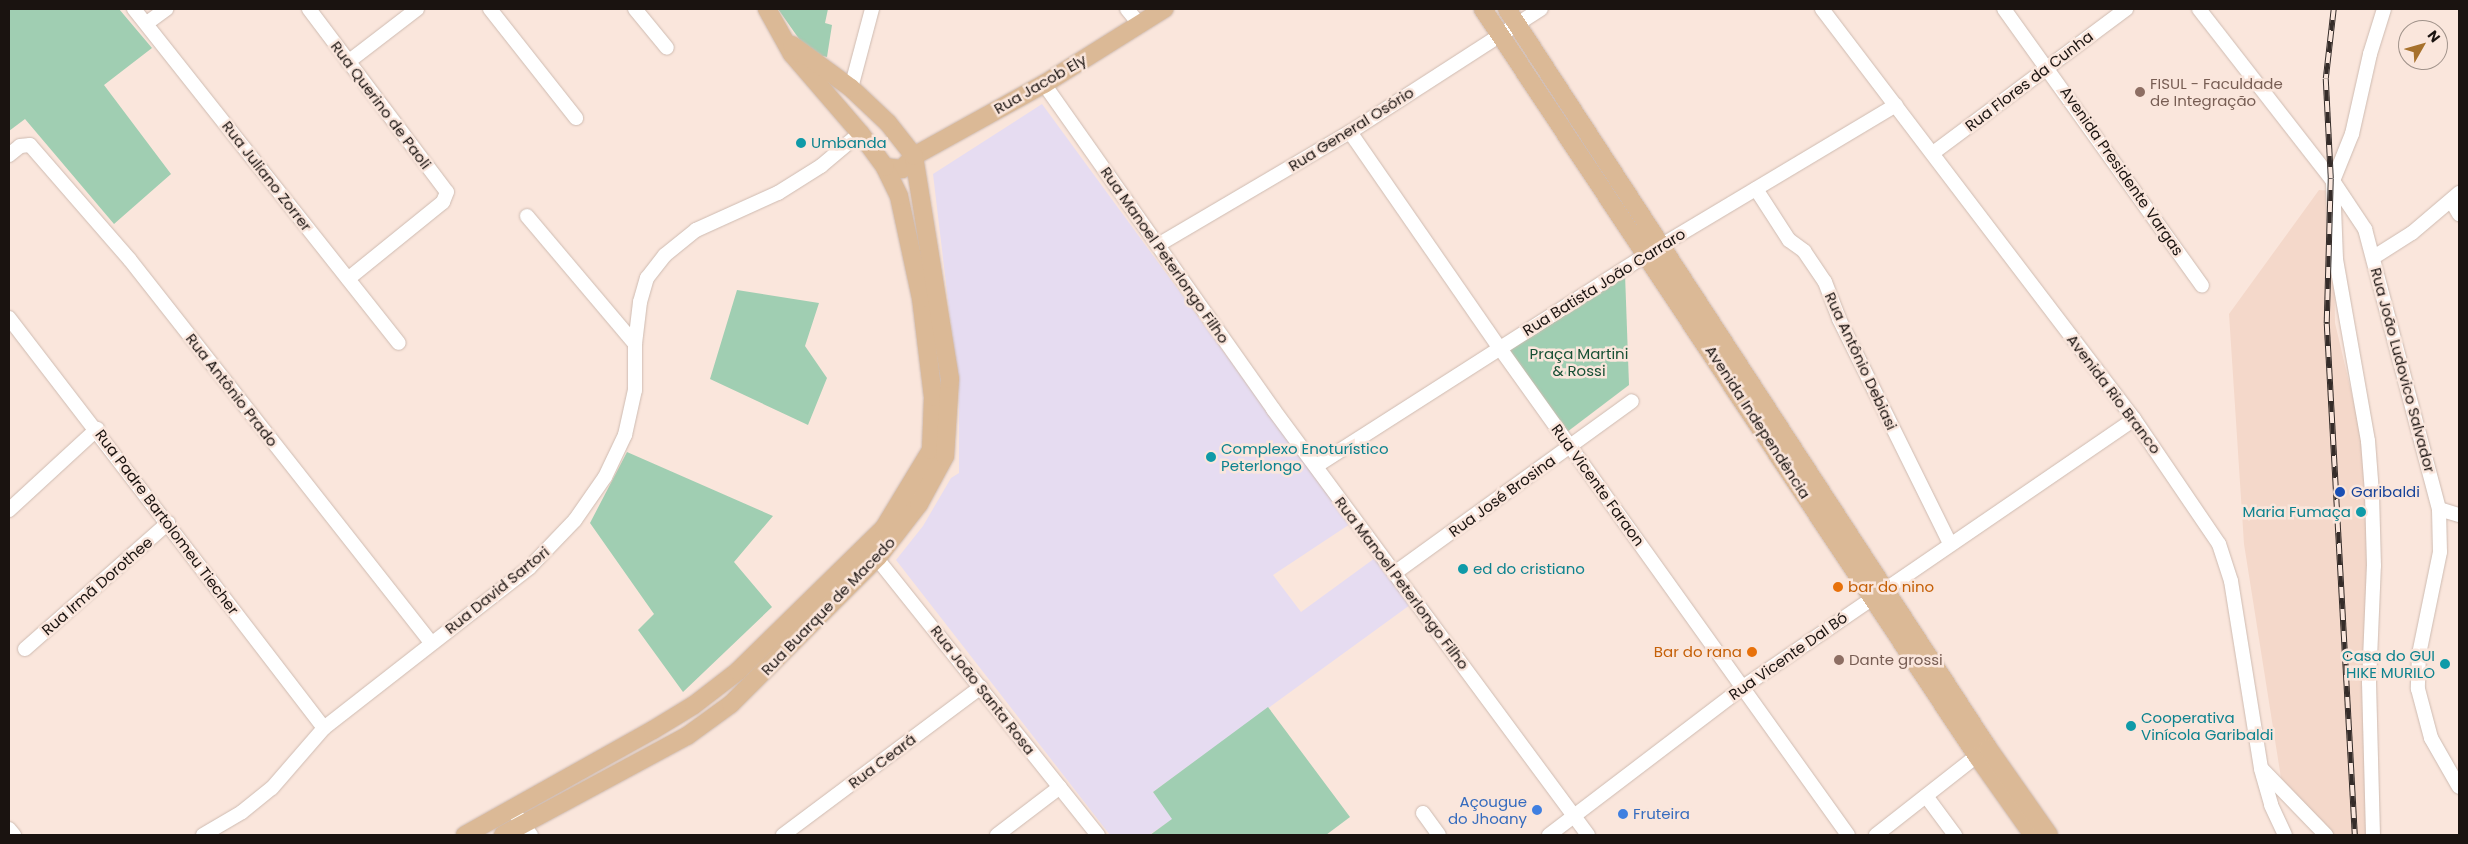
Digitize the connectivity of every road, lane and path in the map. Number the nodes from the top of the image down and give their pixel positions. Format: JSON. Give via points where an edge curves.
{"nodes":[{"id":1,"x":134,"y":9,"type":"edge"},
{"id":2,"x":166,"y":9,"type":"edge"},
{"id":3,"x":309,"y":9,"type":"edge"},
{"id":4,"x":417,"y":9,"type":"edge"},
{"id":5,"x":490,"y":9,"type":"edge"},
{"id":6,"x":634,"y":9,"type":"edge"},
{"id":7,"x":767,"y":9,"type":"edge"},
{"id":8,"x":872,"y":9,"type":"edge"},
{"id":9,"x":1127,"y":9,"type":"edge"},
{"id":10,"x":1164,"y":9,"type":"edge"},
{"id":11,"x":1483,"y":9,"type":"edge"},
{"id":12,"x":1507,"y":9,"type":"edge"},
{"id":13,"x":1542,"y":9,"type":"edge"},
{"id":14,"x":1822,"y":9,"type":"edge"},
{"id":15,"x":2004,"y":9,"type":"edge"},
{"id":16,"x":2126,"y":9,"type":"edge"},
{"id":17,"x":2199,"y":9,"type":"edge"},
{"id":18,"x":2384,"y":9,"type":"edge"},
{"id":19,"x":146,"y":23,"type":"junction"},
{"id":20,"x":1139,"y":24,"type":"junction"},
{"id":21,"x":1517,"y":24,"type":"junction"},
{"id":22,"x":1499,"y":34,"type":"junction"},
{"id":23,"x":783,"y":38,"type":"junction"},
{"id":24,"x":667,"y":48,"type":"dead end"},
{"id":25,"x":348,"y":62,"type":"junction"},
{"id":26,"x":2048,"y":67,"type":"junction"},
{"id":27,"x":1044,"y":84,"type":"junction"},
{"id":28,"x":852,"y":88,"type":"junction"},
{"id":29,"x":1896,"y":105,"type":"junction"},
{"id":30,"x":576,"y":118,"type":"dead end"},
{"id":31,"x":888,"y":123,"type":"junction"},
{"id":32,"x":860,"y":132,"type":"junction"},
{"id":33,"x":1350,"y":132,"type":"junction"},
{"id":34,"x":1933,"y":153,"type":"junction"},
{"id":35,"x":9,"y":155,"type":"edge"},
{"id":36,"x":914,"y":156,"type":"junction"},
{"id":37,"x":885,"y":167,"type":"junction"},
{"id":38,"x":2333,"y":181,"type":"junction"},
{"id":39,"x":1756,"y":189,"type":"junction"},
{"id":40,"x":2457,"y":203,"type":"edge"},
{"id":41,"x":527,"y":216,"type":"dead end"},
{"id":42,"x":1158,"y":245,"type":"junction"},
{"id":43,"x":1654,"y":250,"type":"junction"},
{"id":44,"x":2374,"y":257,"type":"junction"},
{"id":45,"x":348,"y":279,"type":"junction"},
{"id":46,"x":2202,"y":286,"type":"dead end"},
{"id":47,"x":9,"y":318,"type":"edge"},
{"id":48,"x":399,"y":343,"type":"dead end"},
{"id":49,"x":634,"y":344,"type":"junction"},
{"id":50,"x":1499,"y":347,"type":"junction"},
{"id":51,"x":1632,"y":401,"type":"dead end"},
{"id":52,"x":2134,"y":419,"type":"junction"},
{"id":53,"x":97,"y":429,"type":"junction"},
{"id":54,"x":1570,"y":446,"type":"junction"},
{"id":55,"x":1316,"y":466,"type":"junction"},
{"id":56,"x":2439,"y":509,"type":"junction"},
{"id":57,"x":9,"y":510,"type":"edge"},
{"id":58,"x":2459,"y":515,"type":"edge"},
{"id":59,"x":168,"y":523,"type":"junction"},
{"id":60,"x":1950,"y":544,"type":"junction"},
{"id":61,"x":872,"y":552,"type":"junction"},
{"id":62,"x":1396,"y":572,"type":"junction"},
{"id":63,"x":1879,"y":592,"type":"junction"},
{"id":64,"x":431,"y":643,"type":"junction"},
{"id":65,"x":25,"y":649,"type":"dead end"},
{"id":66,"x":982,"y":687,"type":"junction"},
{"id":67,"x":1743,"y":687,"type":"junction"},
{"id":68,"x":324,"y":728,"type":"junction"},
{"id":69,"x":1982,"y":752,"type":"junction"},
{"id":70,"x":2261,"y":769,"type":"junction"},
{"id":71,"x":1060,"y":786,"type":"junction"},
{"id":72,"x":2459,"y":787,"type":"edge"},
{"id":73,"x":1926,"y":796,"type":"junction"},
{"id":74,"x":513,"y":808,"type":"junction"},
{"id":75,"x":1423,"y":813,"type":"dead end"},
{"id":76,"x":1574,"y":816,"type":"junction"},
{"id":77,"x":9,"y":829,"type":"edge"},
{"id":78,"x":527,"y":830,"type":"edge"},
{"id":79,"x":14,"y":835,"type":"edge"},
{"id":80,"x":203,"y":835,"type":"edge"},
{"id":81,"x":466,"y":835,"type":"edge"},
{"id":82,"x":503,"y":835,"type":"edge"},
{"id":83,"x":783,"y":835,"type":"edge"},
{"id":84,"x":997,"y":835,"type":"edge"},
{"id":85,"x":1098,"y":835,"type":"edge"},
{"id":86,"x":1439,"y":835,"type":"edge"},
{"id":87,"x":1549,"y":835,"type":"edge"},
{"id":88,"x":1588,"y":835,"type":"edge"},
{"id":89,"x":1848,"y":835,"type":"edge"},
{"id":90,"x":1876,"y":835,"type":"edge"},
{"id":91,"x":1955,"y":835,"type":"edge"},
{"id":92,"x":2033,"y":835,"type":"edge"},
{"id":93,"x":2049,"y":835,"type":"edge"},
{"id":94,"x":2285,"y":835,"type":"edge"},
{"id":95,"x":2326,"y":835,"type":"edge"},
{"id":96,"x":2373,"y":835,"type":"edge"}],
"edges":[{"from":1,"to":19,"type":"street","name":"Rua Juliano Zorrer"},
{"from":2,"to":19,"type":"street"},
{"from":3,"to":25,"type":"street","name":"Rua Querino de Paoli"},
{"from":4,"to":25,"type":"street"},
{"from":5,"to":30,"type":"street"},
{"from":6,"to":24,"type":"street"},
{"from":7,"to":23,"type":"main road","name":"Rua Buarque de Macedo"},
{"from":8,"to":28,"type":"street"},
{"from":9,"to":20,"type":"street"},
{"from":10,"to":20,"type":"main road","name":"Rua Jacob Ely"},
{"from":11,"to":22,"type":"main road","name":"Avenida Independência"},
{"from":12,"to":21,"type":"main road","name":"Avenida Independência"},
{"from":13,"to":21,"type":"street","name":"Rua General Osório"},
{"from":14,"to":29,"type":"street","name":"Avenida Rio Branco"},
{"from":15,"to":26,"type":"street","name":"Avenida Presidente Vargas"},
{"from":16,"to":26,"type":"street","name":"Rua Flores da Cunha"},
{"from":17,"to":38,"type":"street","name":"Rua João Ludovico Salvador"},
{"from":18,"to":38,"type":"street","via":[[2352,134]]},
{"from":19,"to":45,"type":"street","name":"Rua Juliano Zorrer"},
{"from":20,"to":27,"type":"main road","name":"Rua Jacob Ely"},
{"from":21,"to":22,"type":"street","name":"Rua General Osório"},
{"from":21,"to":43,"type":"main road","name":"Avenida Independência"},
{"from":22,"to":33,"type":"street","name":"Rua General Osório"},
{"from":22,"to":43,"type":"main road","name":"Avenida Independência"},
{"from":23,"to":28,"type":"main road","name":"Rua Buarque de Macedo"},
{"from":23,"to":32,"type":"main road","name":"Rua Buarque de Macedo","via":[[802,68]]},
{"from":25,"to":45,"type":"street","name":"Rua Querino de Paoli","via":[[447,192],[442,202]]},
{"from":26,"to":34,"type":"street","name":"Rua Flores da Cunha"},
{"from":26,"to":46,"type":"street","name":"Avenida Presidente Vargas"},
{"from":27,"to":36,"type":"main road","name":"Rua Jacob Ely"},
{"from":27,"to":42,"type":"street","name":"Rua Manoel Peterlongo Filho"},
{"from":28,"to":31,"type":"main road","name":"Rua Buarque de Macedo"},
{"from":29,"to":34,"type":"street","name":"Avenida Rio Branco"},
{"from":29,"to":39,"type":"street","name":"Rua Batista João Carraro"},
{"from":31,"to":32,"type":"main road","via":[[872,120]]},
{"from":31,"to":36,"type":"main road","name":"Rua Buarque de Macedo"},
{"from":32,"to":37,"type":"main road","name":"Rua Buarque de Macedo"},
{"from":32,"to":49,"type":"street","name":"Rua David Sartori","via":[[821,166],[778,193],[696,230],[665,255],[647,278]]},
{"from":33,"to":42,"type":"street","name":"Rua General Osório"},
{"from":33,"to":50,"type":"street","name":"Rua Vicente Faraon"},
{"from":34,"to":52,"type":"street","name":"Avenida Rio Branco"},
{"from":35,"to":64,"type":"street","name":"Rua Antônio Prado","via":[[25,144],[35,151],[130,260]]},
{"from":36,"to":37,"type":"main road","name":"Rua Jacob Ely","via":[[902,168]]},
{"from":36,"to":61,"type":"main road","name":"Rua Buarque de Macedo","via":[[950,379],[945,456],[919,504]]},
{"from":37,"to":61,"type":"main road","name":"Rua Buarque de Macedo","via":[[899,196],[906,221],[921,298],[933,397],[931,450]]},
{"from":38,"to":44,"type":"street","name":"Rua João Ludovico Salvador","via":[[2357,214]]},
{"from":38,"to":96,"type":"street","via":[[2336,259],[2368,441],[2372,493],[2374,566],[2369,683]]},
{"from":39,"to":43,"type":"street","name":"Rua Batista João Carraro"},
{"from":39,"to":60,"type":"street","name":"Rua Antônio Debiasi","via":[[1789,240],[1804,251],[1825,282],[1839,319]]},
{"from":40,"to":44,"type":"street"},
{"from":41,"to":49,"type":"street"},
{"from":42,"to":55,"type":"street","name":"Rua Manoel Peterlongo Filho"},
{"from":43,"to":50,"type":"street","name":"Rua Batista João Carraro"},
{"from":43,"to":63,"type":"main road","name":"Avenida Independência"},
{"from":44,"to":56,"type":"street","name":"Rua João Ludovico Salvador"},
{"from":45,"to":48,"type":"street","name":"Rua Juliano Zorrer"},
{"from":47,"to":53,"type":"street","name":"Rua Padre Bartolomeu Tiecher"},
{"from":49,"to":64,"type":"street","name":"Rua David Sartori","via":[[635,390],[630,418],[618,454],[605,477],[552,548]]},
{"from":50,"to":54,"type":"street","name":"Rua Vicente Faraon"},
{"from":50,"to":55,"type":"street","name":"Rua Batista João Carraro"},
{"from":51,"to":54,"type":"street","name":"Rua José Brosina"},
{"from":52,"to":60,"type":"street","name":"Rua Vicente Dal Bó"},
{"from":52,"to":70,"type":"street","name":"Avenida Rio Branco","via":[[2203,516],[2227,564]]},
{"from":53,"to":57,"type":"street"},
{"from":53,"to":59,"type":"street","name":"Rua Padre Bartolomeu Tiecher"},
{"from":54,"to":62,"type":"street","name":"Rua José Brosina"},
{"from":54,"to":67,"type":"street","name":"Rua Vicente Faraon"},
{"from":55,"to":62,"type":"street","name":"Rua Manoel Peterlongo Filho"},
{"from":56,"to":58,"type":"street"},
{"from":56,"to":72,"type":"street","name":"Rua João Ludovico Salvador","via":[[2440,552],[2419,654],[2418,689],[2431,738]]},
{"from":59,"to":65,"type":"street","name":"Rua Irmã Dorothee"},
{"from":59,"to":68,"type":"street","name":"Rua Padre Bartolomeu Tiecher"},
{"from":60,"to":63,"type":"street","name":"Rua Vicente Dal Bó"},
{"from":61,"to":66,"type":"street","name":"Rua João Santa Rosa"},
{"from":61,"to":74,"type":"main road","name":"Rua Buarque de Macedo","via":[[738,671],[694,705]]},
{"from":61,"to":78,"type":"main road","name":"Rua Buarque de Macedo","via":[[731,704],[687,736]]},
{"from":62,"to":76,"type":"street","name":"Rua Manoel Peterlongo Filho"},
{"from":63,"to":67,"type":"street","name":"Rua Vicente Dal Bó"},
{"from":63,"to":69,"type":"main road","name":"Avenida Independência"},
{"from":64,"to":68,"type":"street","name":"Rua David Sartori"},
{"from":66,"to":71,"type":"street","name":"Rua João Santa Rosa"},
{"from":66,"to":83,"type":"street","name":"Rua Ceará"},
{"from":67,"to":76,"type":"street","name":"Rua Vicente Dal Bó"},
{"from":67,"to":89,"type":"street","name":"Rua Vicente Faraon"},
{"from":68,"to":80,"type":"street","name":"Rua David Sartori","via":[[272,788],[242,812]]},
{"from":69,"to":73,"type":"street"},
{"from":69,"to":92,"type":"main road","name":"Avenida Independência"},
{"from":69,"to":93,"type":"main road","name":"Avenida Independência"},
{"from":70,"to":94,"type":"street","name":"Avenida Rio Branco","via":[[2271,805]]},
{"from":70,"to":95,"type":"street"},
{"from":71,"to":84,"type":"street"},
{"from":71,"to":85,"type":"street","name":"Rua João Santa Rosa"},
{"from":73,"to":90,"type":"street"},
{"from":73,"to":91,"type":"street"},
{"from":74,"to":78,"type":"street"},
{"from":74,"to":81,"type":"main road","name":"Rua Buarque de Macedo"},
{"from":75,"to":86,"type":"street"},
{"from":76,"to":87,"type":"street","name":"Rua Vicente Dal Bó"},
{"from":76,"to":88,"type":"street","name":"Rua Manoel Peterlongo Filho"},
{"from":77,"to":79,"type":"street"},
{"from":78,"to":82,"type":"main road","name":"Rua Buarque de Macedo"}]}
